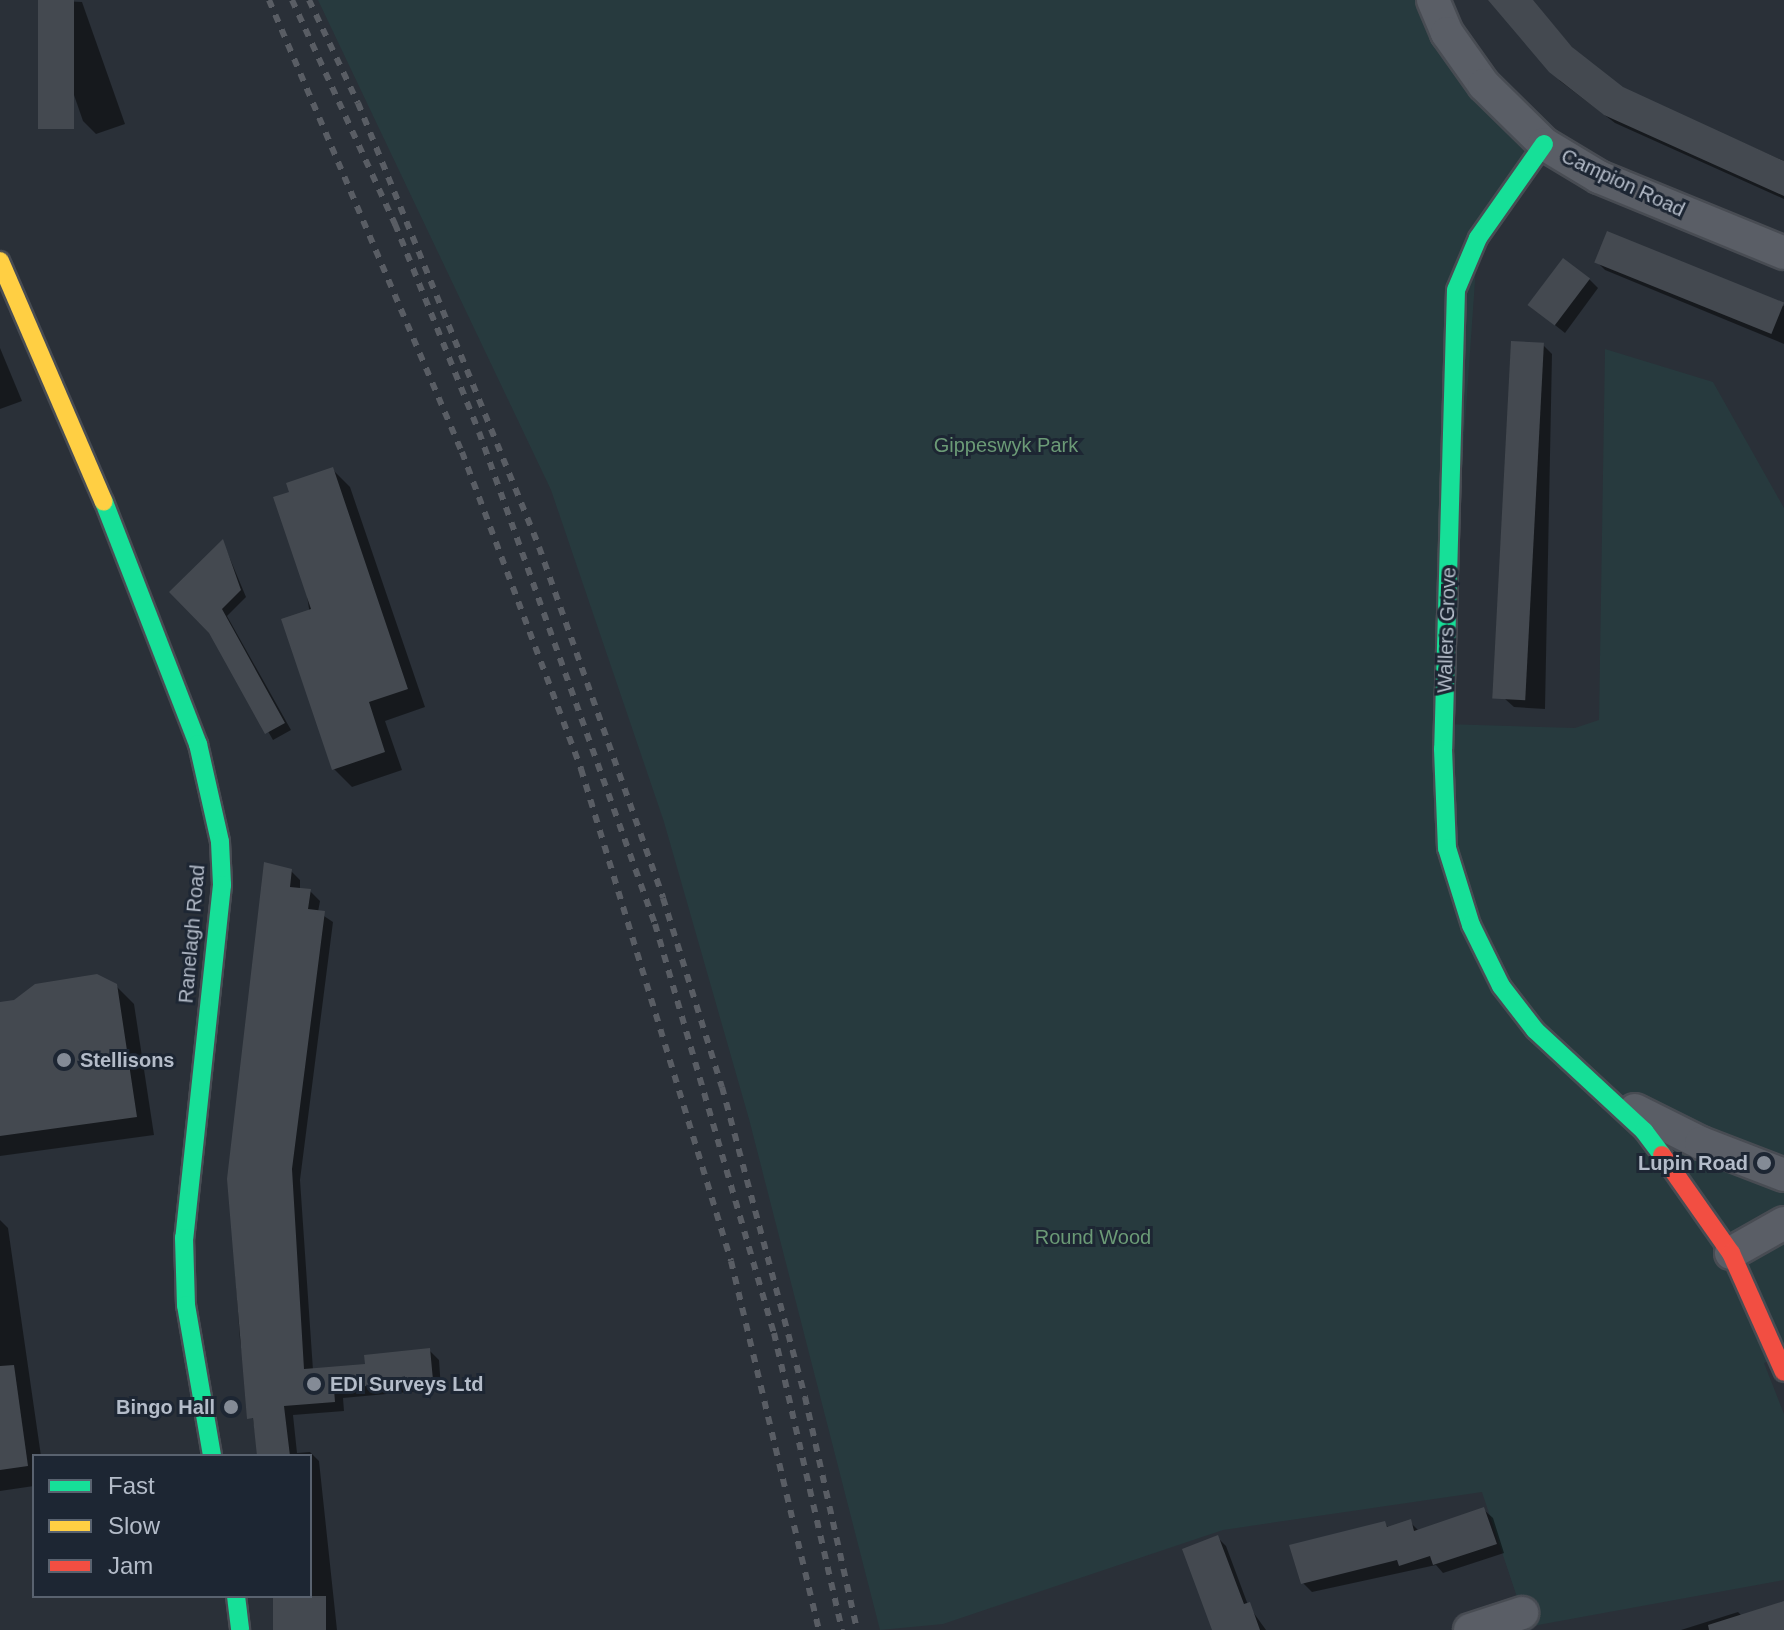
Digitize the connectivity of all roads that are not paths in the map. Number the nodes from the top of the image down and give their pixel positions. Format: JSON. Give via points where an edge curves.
{"nodes":[{"id":1,"x":1433,"y":0,"type":"edge"},
{"id":2,"x":1544,"y":144,"type":"junction"},
{"id":3,"x":1784,"y":253,"type":"edge"},
{"id":4,"x":0,"y":261,"type":"edge"},
{"id":5,"x":1602,"y":1088,"type":"junction"},
{"id":6,"x":1784,"y":1175,"type":"edge"},
{"id":7,"x":1784,"y":1223,"type":"edge"},
{"id":8,"x":1731,"y":1253,"type":"junction"},
{"id":9,"x":1784,"y":1372,"type":"edge"},
{"id":10,"x":212,"y":1454,"type":"edge"},
{"id":11,"x":236,"y":1598,"type":"edge"},
{"id":12,"x":1522,"y":1613,"type":"dead end"},
{"id":13,"x":240,"y":1630,"type":"edge"},
{"id":14,"x":1470,"y":1630,"type":"edge"}],
"edges":[{"from":1,"to":2,"type":"street","name":"Campion Road","via":[[1447,33],[1484,85]]},
{"from":2,"to":3,"type":"street","name":"Campion Road","via":[[1599,177]]},
{"from":2,"to":5,"type":"street","name":"Wallers Grove","via":[[1478,238],[1456,290],[1443,812],[1460,898],[1501,986],[1535,1030]]},
{"from":4,"to":10,"type":"street","name":"Ranelagh Road","via":[[95,480],[198,744],[220,842],[222,885],[184,1238],[186,1305]]},
{"from":5,"to":6,"type":"street","name":"Wallers Grove","via":[[1667,1128]]},
{"from":5,"to":8,"type":"street","name":"Wallers Grove","via":[[1664,1156]]},
{"from":7,"to":8,"type":"street"},
{"from":8,"to":9,"type":"street"},
{"from":11,"to":13,"type":"street"},
{"from":12,"to":14,"type":"street"}]}
